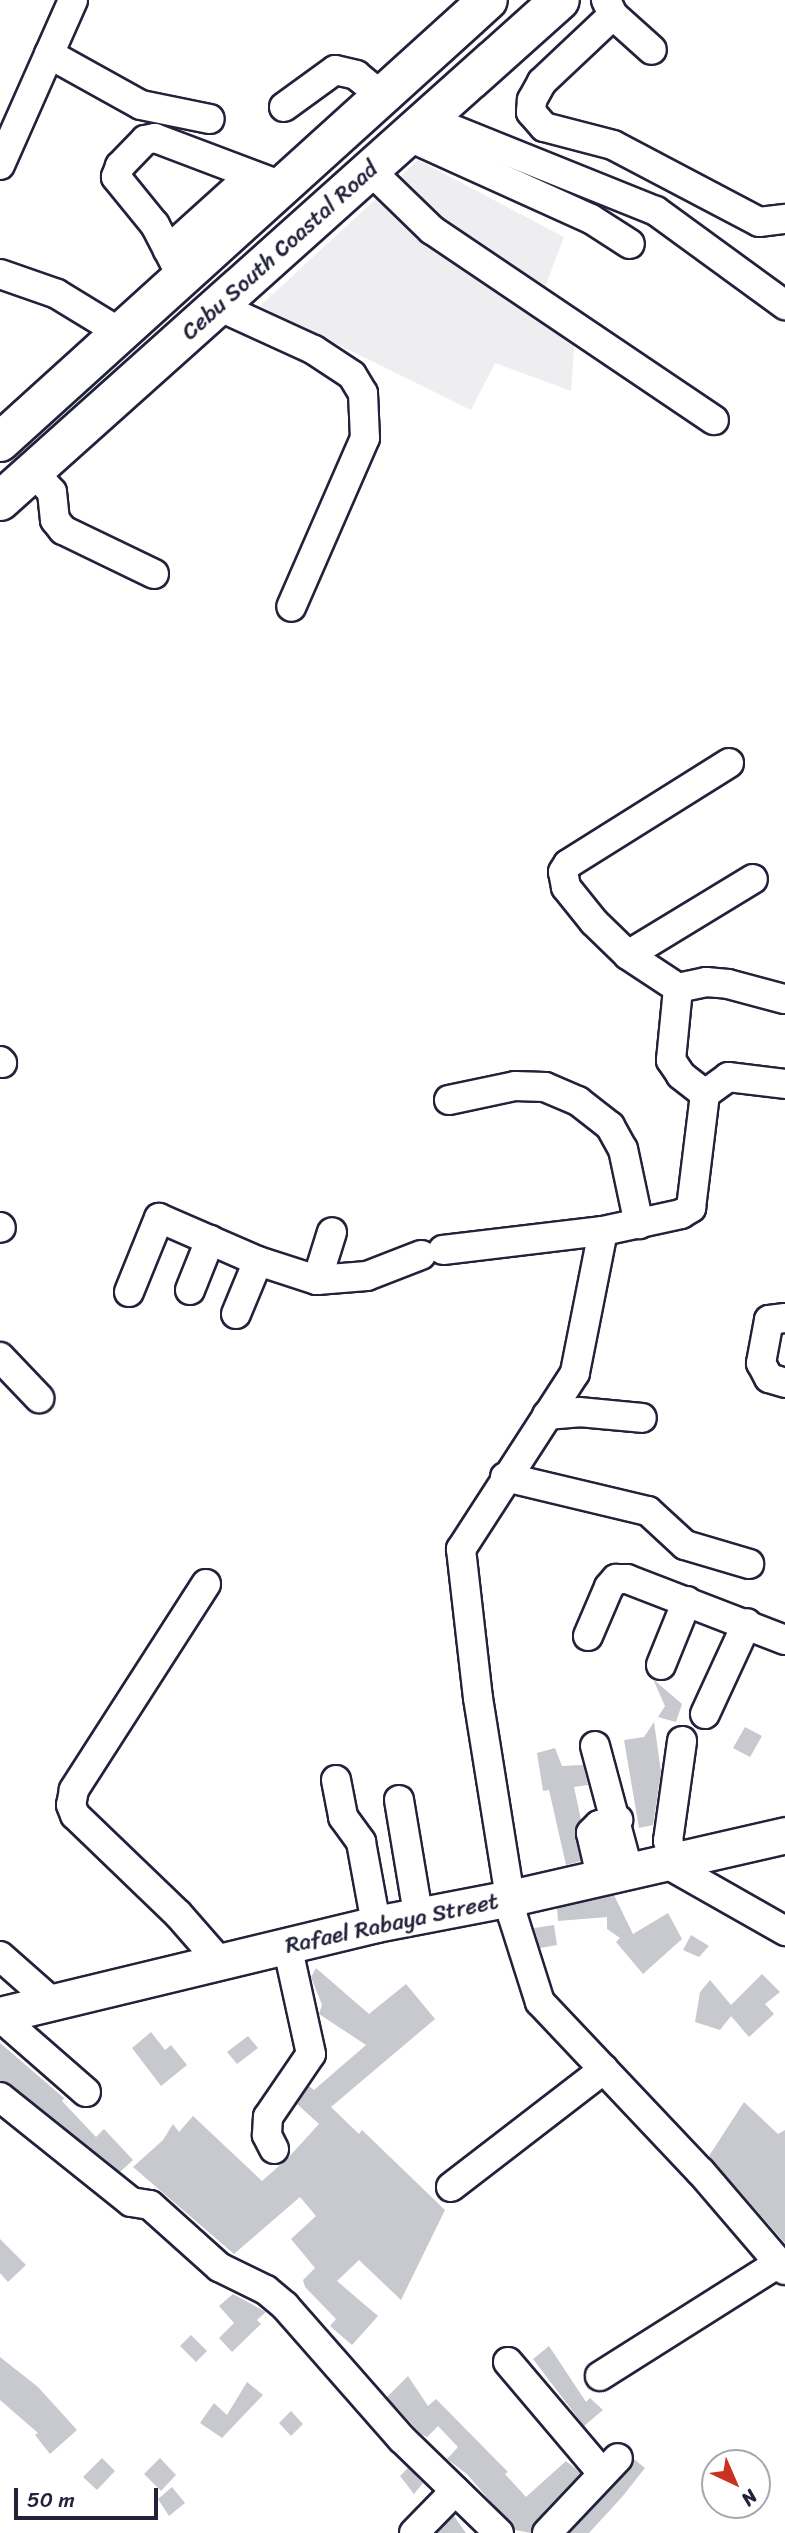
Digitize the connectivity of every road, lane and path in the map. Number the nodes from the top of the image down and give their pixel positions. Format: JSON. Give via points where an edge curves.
{"nodes":[{"id":1,"x":73,"y":0,"type":"edge"},
{"id":2,"x":488,"y":0,"type":"edge"},
{"id":3,"x":560,"y":0,"type":"edge"},
{"id":4,"x":609,"y":8,"type":"edge"},
{"id":5,"x":652,"y":50,"type":"dead end"},
{"id":6,"x":49,"y":54,"type":"junction"},
{"id":7,"x":382,"y":96,"type":"junction"},
{"id":8,"x":284,"y":107,"type":"dead end"},
{"id":9,"x":210,"y":120,"type":"dead end"},
{"id":10,"x":417,"y":128,"type":"junction"},
{"id":11,"x":0,"y":165,"type":"edge"},
{"id":12,"x":370,"y":170,"type":"junction"},
{"id":13,"x":266,"y":181,"type":"junction"},
{"id":14,"x":785,"y":219,"type":"edge"},
{"id":15,"x":630,"y":244,"type":"dead end"},
{"id":16,"x":175,"y":263,"type":"junction"},
{"id":17,"x":0,"y":274,"type":"edge"},
{"id":18,"x":785,"y":305,"type":"edge"},
{"id":19,"x":218,"y":306,"type":"junction"},
{"id":20,"x":121,"y":333,"type":"junction"},
{"id":21,"x":714,"y":420,"type":"dead end"},
{"id":22,"x":0,"y":442,"type":"edge"},
{"id":23,"x":33,"y":471,"type":"junction"},
{"id":24,"x":0,"y":501,"type":"edge"},
{"id":25,"x":153,"y":574,"type":"dead end"},
{"id":26,"x":291,"y":607,"type":"dead end"},
{"id":27,"x":729,"y":764,"type":"dead end"},
{"id":28,"x":753,"y":879,"type":"dead end"},
{"id":29,"x":628,"y":955,"type":"junction"},
{"id":30,"x":678,"y":988,"type":"junction"},
{"id":31,"x":784,"y":999,"type":"edge"},
{"id":32,"x":785,"y":1084,"type":"edge"},
{"id":33,"x":705,"y":1094,"type":"junction"},
{"id":34,"x":449,"y":1100,"type":"dead end"},
{"id":35,"x":639,"y":1224,"type":"junction"},
{"id":36,"x":603,"y":1231,"type":"junction"},
{"id":37,"x":332,"y":1232,"type":"dead end"},
{"id":38,"x":210,"y":1240,"type":"junction"},
{"id":39,"x":258,"y":1261,"type":"junction"},
{"id":40,"x":317,"y":1280,"type":"junction"},
{"id":41,"x":190,"y":1290,"type":"dead end"},
{"id":42,"x":129,"y":1292,"type":"dead end"},
{"id":43,"x":236,"y":1314,"type":"dead end"},
{"id":44,"x":777,"y":1319,"type":"edge"},
{"id":45,"x":0,"y":1357,"type":"edge"},
{"id":46,"x":774,"y":1377,"type":"edge"},
{"id":47,"x":39,"y":1398,"type":"dead end"},
{"id":48,"x":547,"y":1415,"type":"junction"},
{"id":49,"x":642,"y":1418,"type":"dead end"},
{"id":50,"x":505,"y":1477,"type":"junction"},
{"id":51,"x":749,"y":1564,"type":"dead end"},
{"id":52,"x":206,"y":1584,"type":"dead end"},
{"id":53,"x":687,"y":1601,"type":"junction"},
{"id":54,"x":747,"y":1623,"type":"junction"},
{"id":55,"x":588,"y":1636,"type":"dead end"},
{"id":56,"x":785,"y":1640,"type":"edge"},
{"id":57,"x":660,"y":1665,"type":"dead end"},
{"id":58,"x":705,"y":1714,"type":"dead end"},
{"id":59,"x":682,"y":1741,"type":"dead end"},
{"id":60,"x":595,"y":1746,"type":"dead end"},
{"id":61,"x":336,"y":1780,"type":"dead end"},
{"id":62,"x":398,"y":1800,"type":"dead end"},
{"id":63,"x":785,"y":1835,"type":"edge"},
{"id":64,"x":667,"y":1860,"type":"junction"},
{"id":65,"x":615,"y":1873,"type":"junction"},
{"id":66,"x":511,"y":1898,"type":"junction"},
{"id":67,"x":418,"y":1914,"type":"junction"},
{"id":68,"x":376,"y":1924,"type":"junction"},
{"id":69,"x":785,"y":1931,"type":"edge"},
{"id":70,"x":287,"y":1945,"type":"junction"},
{"id":71,"x":0,"y":1956,"type":"edge"},
{"id":72,"x":219,"y":1962,"type":"junction"},
{"id":73,"x":51,"y":2001,"type":"junction"},
{"id":74,"x":0,"y":2016,"type":"edge"},
{"id":75,"x":604,"y":2069,"type":"junction"},
{"id":76,"x":86,"y":2092,"type":"dead end"},
{"id":77,"x":0,"y":2097,"type":"edge"},
{"id":78,"x":274,"y":2149,"type":"dead end"},
{"id":79,"x":451,"y":2187,"type":"dead end"},
{"id":80,"x":782,"y":2266,"type":"edge"},
{"id":81,"x":508,"y":2362,"type":"dead end"},
{"id":82,"x":600,"y":2376,"type":"dead end"},
{"id":83,"x":455,"y":2491,"type":"junction"},
{"id":84,"x":414,"y":2533,"type":"edge"},
{"id":85,"x":499,"y":2533,"type":"edge"},
{"id":86,"x":547,"y":2533,"type":"edge"}],
"edges":[{"from":1,"to":6,"type":"street"},
{"from":2,"to":7,"type":"highway","name":"Cebu South Coastal Road"},
{"from":3,"to":10,"type":"highway","name":"Cebu South Coastal Road"},
{"from":4,"to":5,"type":"street"},
{"from":4,"to":14,"type":"street","via":[[542,82],[532,100],[531,112],[537,120],[559,133],[613,145],[759,222]]},
{"from":6,"to":9,"type":"street","via":[[141,105]]},
{"from":6,"to":11,"type":"street"},
{"from":7,"to":8,"type":"street","via":[[356,75],[335,70]]},
{"from":7,"to":13,"type":"highway","name":"Cebu South Coastal Road"},
{"from":10,"to":12,"type":"highway","name":"Cebu South Coastal Road"},
{"from":10,"to":15,"type":"street","via":[[592,219]]},
{"from":10,"to":18,"type":"street","via":[[656,211]]},
{"from":12,"to":19,"type":"highway","name":"Cebu South Coastal Road"},
{"from":12,"to":21,"type":"street","via":[[432,230]]},
{"from":13,"to":16,"type":"highway","name":"Cebu South Coastal Road"},
{"from":13,"to":16,"type":"street","via":[[155,138],[145,141],[120,166],[116,177],[155,225]]},
{"from":16,"to":20,"type":"highway","name":"Cebu South Coastal Road"},
{"from":17,"to":20,"type":"street","via":[[57,294]]},
{"from":19,"to":23,"type":"highway","name":"Cebu South Coastal Road"},
{"from":19,"to":26,"type":"street","via":[[314,350],[352,375],[363,394],[365,439]]},
{"from":20,"to":22,"type":"highway","name":"Cebu South Coastal Road"},
{"from":23,"to":24,"type":"highway","name":"Cebu South Coastal Road"},
{"from":23,"to":25,"type":"street","via":[[51,492],[55,520],[63,530]]},
{"from":27,"to":29,"type":"street","via":[[568,864],[563,872],[566,887]]},
{"from":28,"to":29,"type":"street"},
{"from":29,"to":30,"type":"street"},
{"from":30,"to":31,"type":"street","via":[[706,982],[728,984]]},
{"from":30,"to":33,"type":"street","via":[[671,1060],[681,1075]]},
{"from":32,"to":33,"type":"street","via":[[728,1077]]},
{"from":33,"to":35,"type":"street","via":[[695,1200],[681,1214]]},
{"from":34,"to":35,"type":"street","via":[[515,1086],[545,1087],[578,1101],[610,1126],[623,1149]]},
{"from":35,"to":36,"type":"street"},
{"from":36,"to":40,"type":"street","via":[[432,1252],[367,1276]]},
{"from":36,"to":48,"type":"street","via":[[581,1356]]},
{"from":37,"to":40,"type":"street"},
{"from":38,"to":39,"type":"street"},
{"from":38,"to":41,"type":"street"},
{"from":38,"to":42,"type":"street","via":[[159,1218]]},
{"from":39,"to":40,"type":"street"},
{"from":39,"to":43,"type":"street"},
{"from":44,"to":46,"type":"street"},
{"from":45,"to":47,"type":"street"},
{"from":48,"to":49,"type":"street","via":[[579,1412]]},
{"from":48,"to":50,"type":"street"},
{"from":50,"to":51,"type":"street","via":[[648,1511],[685,1545]]},
{"from":50,"to":66,"type":"street","via":[[461,1549],[478,1698]]},
{"from":52,"to":72,"type":"street","via":[[74,1790],[71,1805],[75,1815],[178,1914]]},
{"from":53,"to":54,"type":"street"},
{"from":53,"to":55,"type":"street","via":[[616,1579]]},
{"from":53,"to":57,"type":"street"},
{"from":54,"to":56,"type":"street"},
{"from":54,"to":58,"type":"street"},
{"from":59,"to":64,"type":"street"},
{"from":60,"to":65,"type":"street","via":[[618,1820]]},
{"from":61,"to":68,"type":"street","via":[[343,1817],[361,1842]]},
{"from":62,"to":67,"type":"street"},
{"from":63,"to":64,"type":"main road","name":"Rafael Rabaya Street"},
{"from":64,"to":65,"type":"main road","name":"Rafael Rabaya Street"},
{"from":64,"to":69,"type":"street"},
{"from":65,"to":66,"type":"main road","name":"Rafael Rabaya Street"},
{"from":66,"to":67,"type":"main road","name":"Rafael Rabaya Street"},
{"from":66,"to":75,"type":"street","via":[[540,2002]]},
{"from":67,"to":68,"type":"main road","name":"Rafael Rabaya Street"},
{"from":68,"to":70,"type":"main road","name":"Rafael Rabaya Street"},
{"from":70,"to":72,"type":"main road","name":"Rafael Rabaya Street"},
{"from":70,"to":78,"type":"street","via":[[311,2054],[268,2117],[267,2135]]},
{"from":71,"to":73,"type":"street"},
{"from":72,"to":73,"type":"main road","name":"Rafael Rabaya Street"},
{"from":73,"to":74,"type":"main road","name":"Rafael Rabaya Street"},
{"from":74,"to":76,"type":"street"},
{"from":75,"to":79,"type":"street"},
{"from":75,"to":80,"type":"street"},
{"from":77,"to":83,"type":"street","via":[[131,2202],[150,2205],[219,2267],[266,2290],[285,2306],[402,2439]]},
{"from":80,"to":82,"type":"street"},
{"from":81,"to":86,"type":"street","via":[[610,2465]]},
{"from":83,"to":84,"type":"street"},
{"from":83,"to":85,"type":"street"}]}
